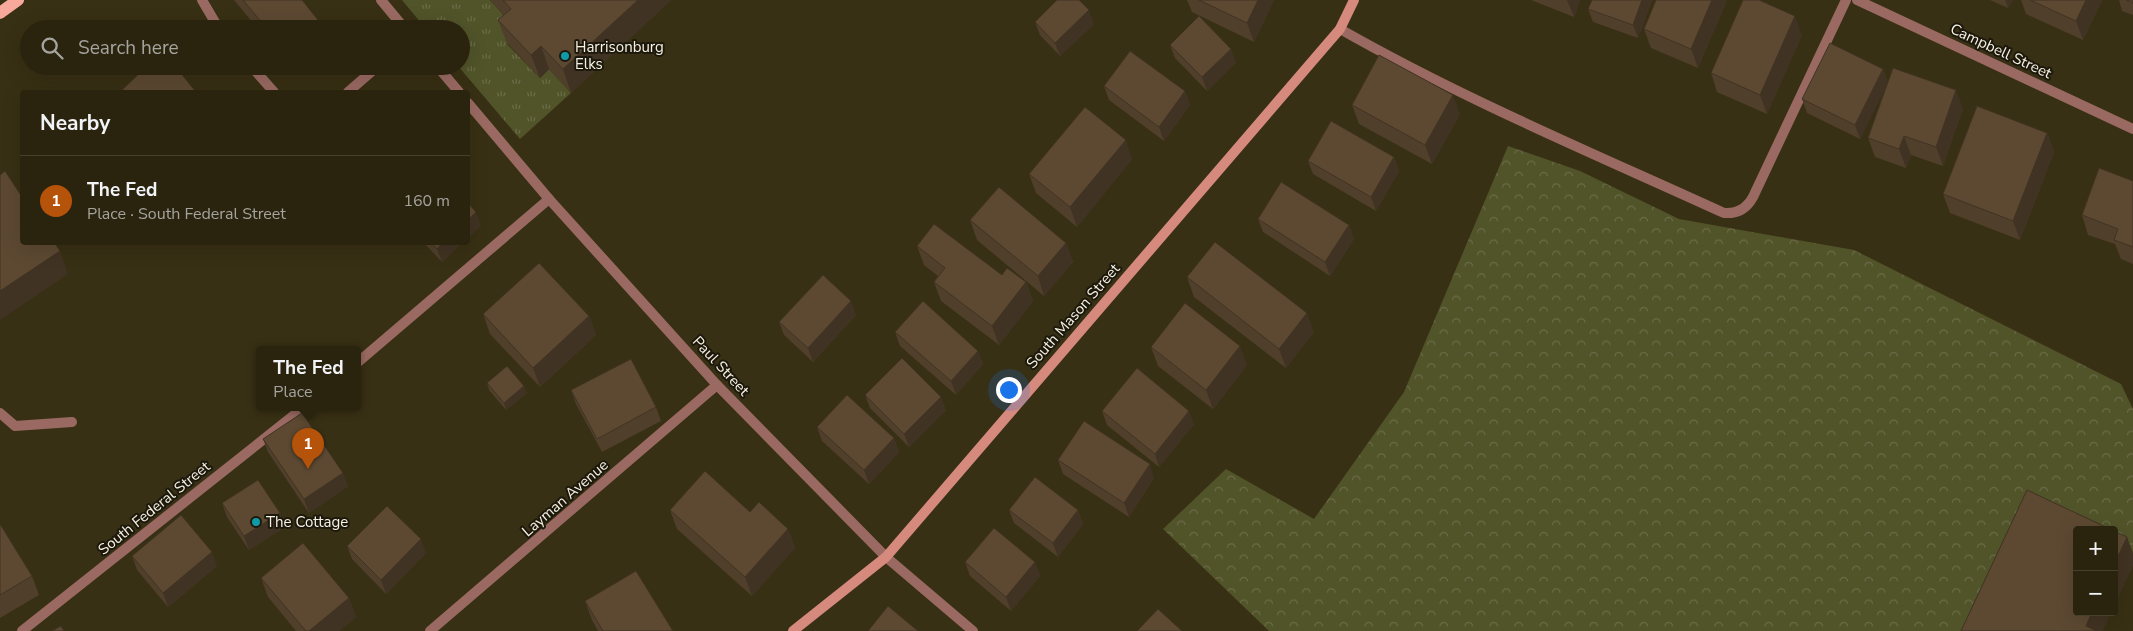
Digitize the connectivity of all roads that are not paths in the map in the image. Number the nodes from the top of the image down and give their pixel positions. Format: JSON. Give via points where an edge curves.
{"nodes":[{"id":1,"x":18,"y":0,"type":"edge"},
{"id":2,"x":202,"y":0,"type":"edge"},
{"id":3,"x":381,"y":0,"type":"edge"},
{"id":4,"x":1354,"y":0,"type":"edge"},
{"id":5,"x":1846,"y":0,"type":"edge"},
{"id":6,"x":1857,"y":0,"type":"edge"},
{"id":7,"x":0,"y":13,"type":"edge"},
{"id":8,"x":214,"y":20,"type":"edge"},
{"id":9,"x":398,"y":20,"type":"edge"},
{"id":10,"x":1340,"y":29,"type":"junction"},
{"id":11,"x":259,"y":75,"type":"edge"},
{"id":12,"x":368,"y":75,"type":"edge"},
{"id":13,"x":445,"y":75,"type":"edge"},
{"id":14,"x":272,"y":90,"type":"edge"},
{"id":15,"x":350,"y":90,"type":"edge"},
{"id":16,"x":457,"y":90,"type":"edge"},
{"id":17,"x":470,"y":105,"type":"edge"},
{"id":18,"x":2133,"y":129,"type":"edge"},
{"id":19,"x":549,"y":199,"type":"junction"},
{"id":20,"x":361,"y":360,"type":"edge"},
{"id":21,"x":717,"y":385,"type":"junction"},
{"id":22,"x":300,"y":411,"type":"edge"},
{"id":23,"x":0,"y":413,"type":"edge"},
{"id":24,"x":72,"y":422,"type":"dead end"},
{"id":25,"x":886,"y":557,"type":"junction"},
{"id":26,"x":22,"y":631,"type":"edge"},
{"id":27,"x":430,"y":631,"type":"edge"},
{"id":28,"x":793,"y":631,"type":"edge"},
{"id":29,"x":973,"y":631,"type":"edge"}],
"edges":[{"from":1,"to":7,"type":"main road"},
{"from":2,"to":8,"type":"street"},
{"from":3,"to":9,"type":"street"},
{"from":4,"to":10,"type":"main road","name":"South Mason Street"},
{"from":5,"to":10,"type":"street","via":[[1753,197],[1747,206],[1729,213],[1518,118]]},
{"from":6,"to":18,"type":"street","name":"Campbell Street"},
{"from":10,"to":25,"type":"main road","name":"South Mason Street"},
{"from":11,"to":14,"type":"street"},
{"from":12,"to":15,"type":"street"},
{"from":13,"to":16,"type":"street"},
{"from":17,"to":19,"type":"street","name":"Paul Street"},
{"from":19,"to":20,"type":"street"},
{"from":19,"to":21,"type":"street","name":"Paul Street"},
{"from":21,"to":25,"type":"street","name":"Paul Street"},
{"from":21,"to":27,"type":"street","name":"Layman Avenue"},
{"from":22,"to":26,"type":"street","name":"South Federal Street"},
{"from":23,"to":24,"type":"street","via":[[15,426]]},
{"from":25,"to":28,"type":"main road","name":"South Mason Street"},
{"from":25,"to":29,"type":"street","name":"Paul Street"}]}
